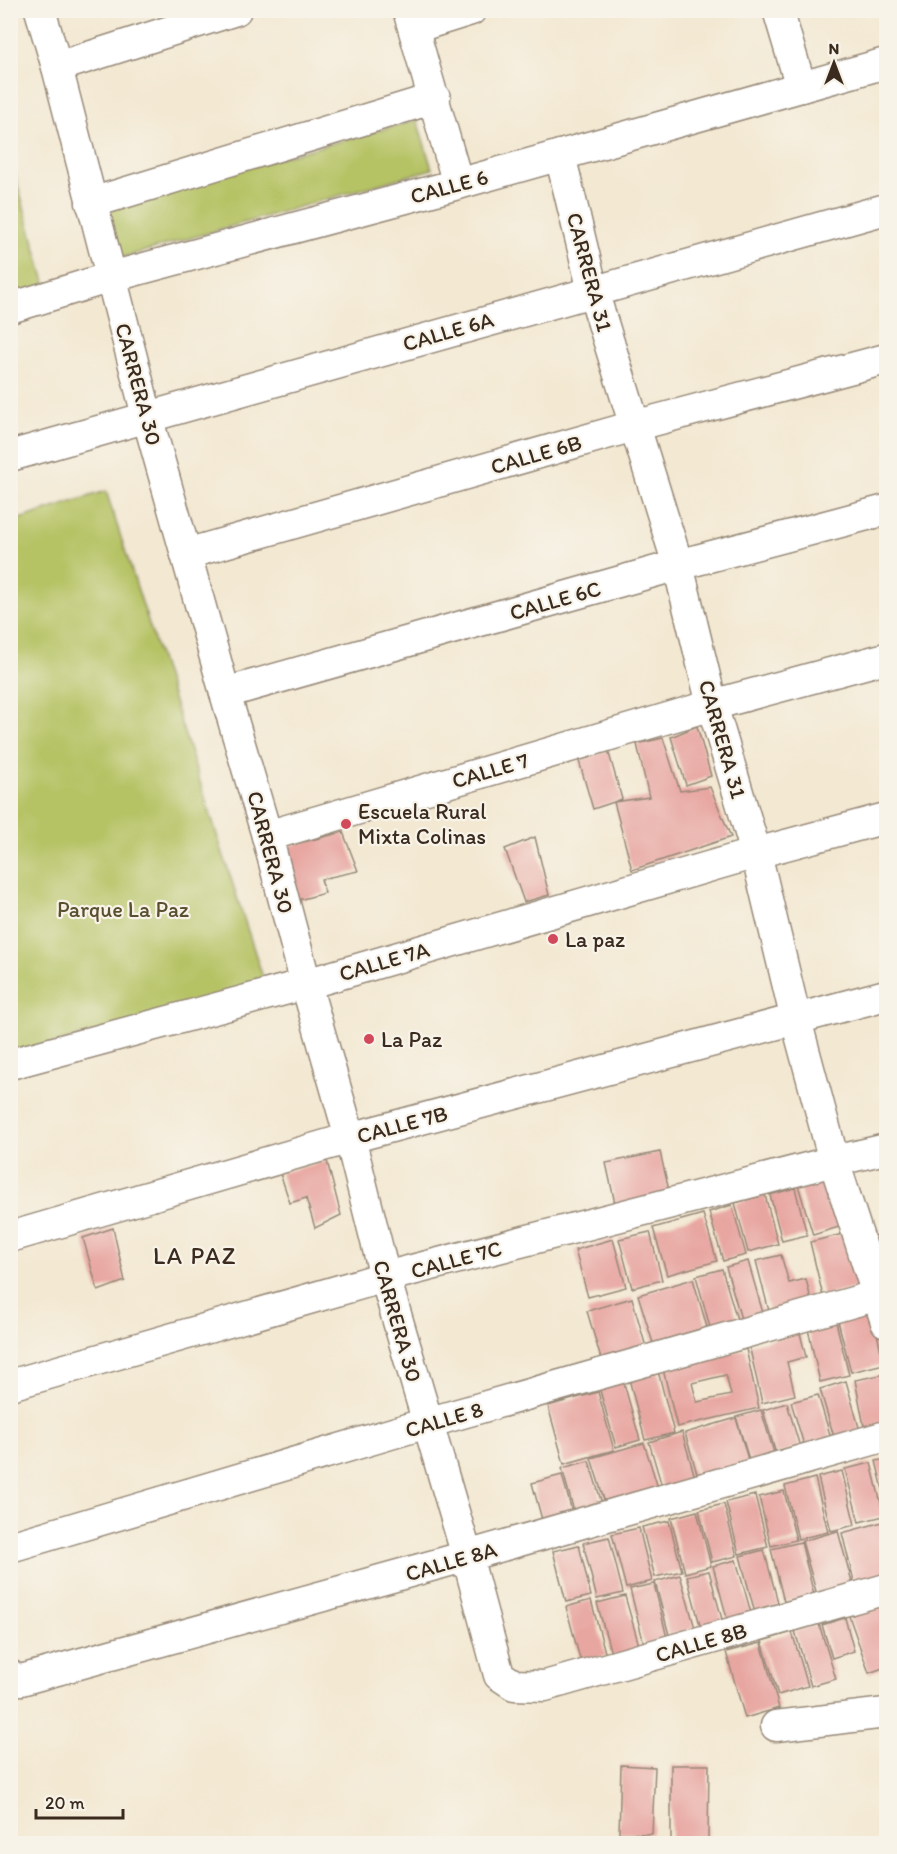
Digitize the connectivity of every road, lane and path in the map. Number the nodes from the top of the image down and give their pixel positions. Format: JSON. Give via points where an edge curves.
{"nodes":[{"id":1,"x":40,"y":10,"type":"edge"},
{"id":2,"x":236,"y":10,"type":"edge"},
{"id":3,"x":471,"y":10,"type":"edge"},
{"id":4,"x":778,"y":10,"type":"edge"},
{"id":5,"x":411,"y":19,"type":"edge"},
{"id":6,"x":886,"y":63,"type":"edge"},
{"id":7,"x":57,"y":67,"type":"junction"},
{"id":8,"x":801,"y":87,"type":"junction"},
{"id":9,"x":435,"y":98,"type":"junction"},
{"id":10,"x":560,"y":155,"type":"junction"},
{"id":11,"x":458,"y":184,"type":"junction"},
{"id":12,"x":91,"y":203,"type":"junction"},
{"id":13,"x":886,"y":209,"type":"edge"},
{"id":14,"x":111,"y":277,"type":"junction"},
{"id":15,"x":593,"y":291,"type":"junction"},
{"id":16,"x":10,"y":308,"type":"edge"},
{"id":17,"x":886,"y":359,"type":"edge"},
{"id":18,"x":147,"y":416,"type":"junction"},
{"id":19,"x":634,"y":426,"type":"junction"},
{"id":20,"x":10,"y":456,"type":"edge"},
{"id":21,"x":886,"y":510,"type":"edge"},
{"id":22,"x":186,"y":554,"type":"junction"},
{"id":23,"x":678,"y":565,"type":"junction"},
{"id":24,"x":886,"y":658,"type":"edge"},
{"id":25,"x":225,"y":693,"type":"junction"},
{"id":26,"x":712,"y":705,"type":"junction"},
{"id":27,"x":886,"y":818,"type":"edge"},
{"id":28,"x":267,"y":836,"type":"junction"},
{"id":29,"x":756,"y":853,"type":"junction"},
{"id":30,"x":306,"y":984,"type":"junction"},
{"id":31,"x":886,"y":995,"type":"edge"},
{"id":32,"x":796,"y":1020,"type":"junction"},
{"id":33,"x":10,"y":1064,"type":"edge"},
{"id":34,"x":350,"y":1138,"type":"junction"},
{"id":35,"x":886,"y":1149,"type":"edge"},
{"id":36,"x":834,"y":1161,"type":"junction"},
{"id":37,"x":10,"y":1237,"type":"edge"},
{"id":38,"x":385,"y":1277,"type":"junction"},
{"id":39,"x":882,"y":1308,"type":"edge"},
{"id":40,"x":10,"y":1385,"type":"edge"},
{"id":41,"x":427,"y":1423,"type":"junction"},
{"id":42,"x":886,"y":1436,"type":"edge"},
{"id":43,"x":10,"y":1547,"type":"edge"},
{"id":44,"x":467,"y":1556,"type":"junction"},
{"id":45,"x":886,"y":1589,"type":"edge"},
{"id":46,"x":12,"y":1677,"type":"edge"},
{"id":47,"x":514,"y":1685,"type":"joint"},
{"id":48,"x":886,"y":1713,"type":"edge"},
{"id":49,"x":776,"y":1726,"type":"dead end"}],
"edges":[{"from":1,"to":7,"type":"street","name":"CARRERA 30"},
{"from":2,"to":7,"type":"street"},
{"from":3,"to":5,"type":"street"},
{"from":4,"to":8,"type":"street"},
{"from":5,"to":9,"type":"street"},
{"from":6,"to":8,"type":"street","name":"CALLE 6"},
{"from":7,"to":12,"type":"street","name":"CARRERA 30"},
{"from":8,"to":10,"type":"street","name":"CALLE 6"},
{"from":9,"to":11,"type":"street"},
{"from":9,"to":12,"type":"street"},
{"from":10,"to":11,"type":"street","name":"CALLE 6"},
{"from":10,"to":15,"type":"street","name":"CARRERA 31"},
{"from":11,"to":14,"type":"street","name":"CALLE 6"},
{"from":12,"to":14,"type":"street","name":"CARRERA 30"},
{"from":13,"to":15,"type":"street","name":"CALLE 6A"},
{"from":14,"to":16,"type":"street","name":"CALLE 6"},
{"from":14,"to":18,"type":"street","name":"CARRERA 30"},
{"from":15,"to":18,"type":"street","name":"CALLE 6A"},
{"from":15,"to":19,"type":"street","name":"CARRERA 31"},
{"from":17,"to":19,"type":"street","name":"CALLE 6B"},
{"from":18,"to":20,"type":"street","name":"CALLE 6A"},
{"from":18,"to":22,"type":"street","name":"CARRERA 30"},
{"from":19,"to":22,"type":"street","name":"CALLE 6B"},
{"from":19,"to":23,"type":"street","name":"CARRERA 31"},
{"from":21,"to":23,"type":"street","name":"CALLE 6C"},
{"from":22,"to":25,"type":"street","name":"CARRERA 30"},
{"from":23,"to":25,"type":"street","name":"CALLE 6C"},
{"from":23,"to":26,"type":"street","name":"CARRERA 31"},
{"from":24,"to":26,"type":"street","name":"CALLE 7"},
{"from":25,"to":28,"type":"street","name":"CARRERA 30"},
{"from":26,"to":28,"type":"street","name":"CALLE 7"},
{"from":26,"to":29,"type":"street","name":"CARRERA 31"},
{"from":27,"to":29,"type":"street","name":"CALLE 7A"},
{"from":28,"to":30,"type":"street","name":"CARRERA 30"},
{"from":29,"to":30,"type":"street","name":"CALLE 7A"},
{"from":29,"to":32,"type":"street","name":"CARRERA 31"},
{"from":30,"to":33,"type":"street","name":"CALLE 7A"},
{"from":30,"to":34,"type":"street","name":"CARRERA 30"},
{"from":31,"to":32,"type":"street","name":"CALLE 7B"},
{"from":32,"to":34,"type":"street","name":"CALLE 7B"},
{"from":32,"to":36,"type":"street","name":"CARRERA 31"},
{"from":34,"to":37,"type":"street","name":"CALLE 7B"},
{"from":34,"to":38,"type":"street","name":"CARRERA 30"},
{"from":35,"to":36,"type":"street","name":"CALLE 7C"},
{"from":36,"to":38,"type":"street","name":"CALLE 7C"},
{"from":36,"to":39,"type":"street","name":"CARRERA 31"},
{"from":38,"to":40,"type":"street","name":"CALLE 7C"},
{"from":38,"to":41,"type":"street","name":"CARRERA 30"},
{"from":39,"to":41,"type":"street","name":"CALLE 8"},
{"from":41,"to":43,"type":"street","name":"CALLE 8"},
{"from":41,"to":44,"type":"street","name":"CARRERA 30"},
{"from":42,"to":44,"type":"street","name":"CALLE 8A"},
{"from":44,"to":46,"type":"street","name":"CALLE 8A","via":[[21,1680]]},
{"from":44,"to":47,"type":"street","name":"CARRERA 30","via":[[499,1675]]},
{"from":45,"to":47,"type":"street","name":"CALLE 8B","via":[[545,1686]]},
{"from":48,"to":49,"type":"street"}]}
